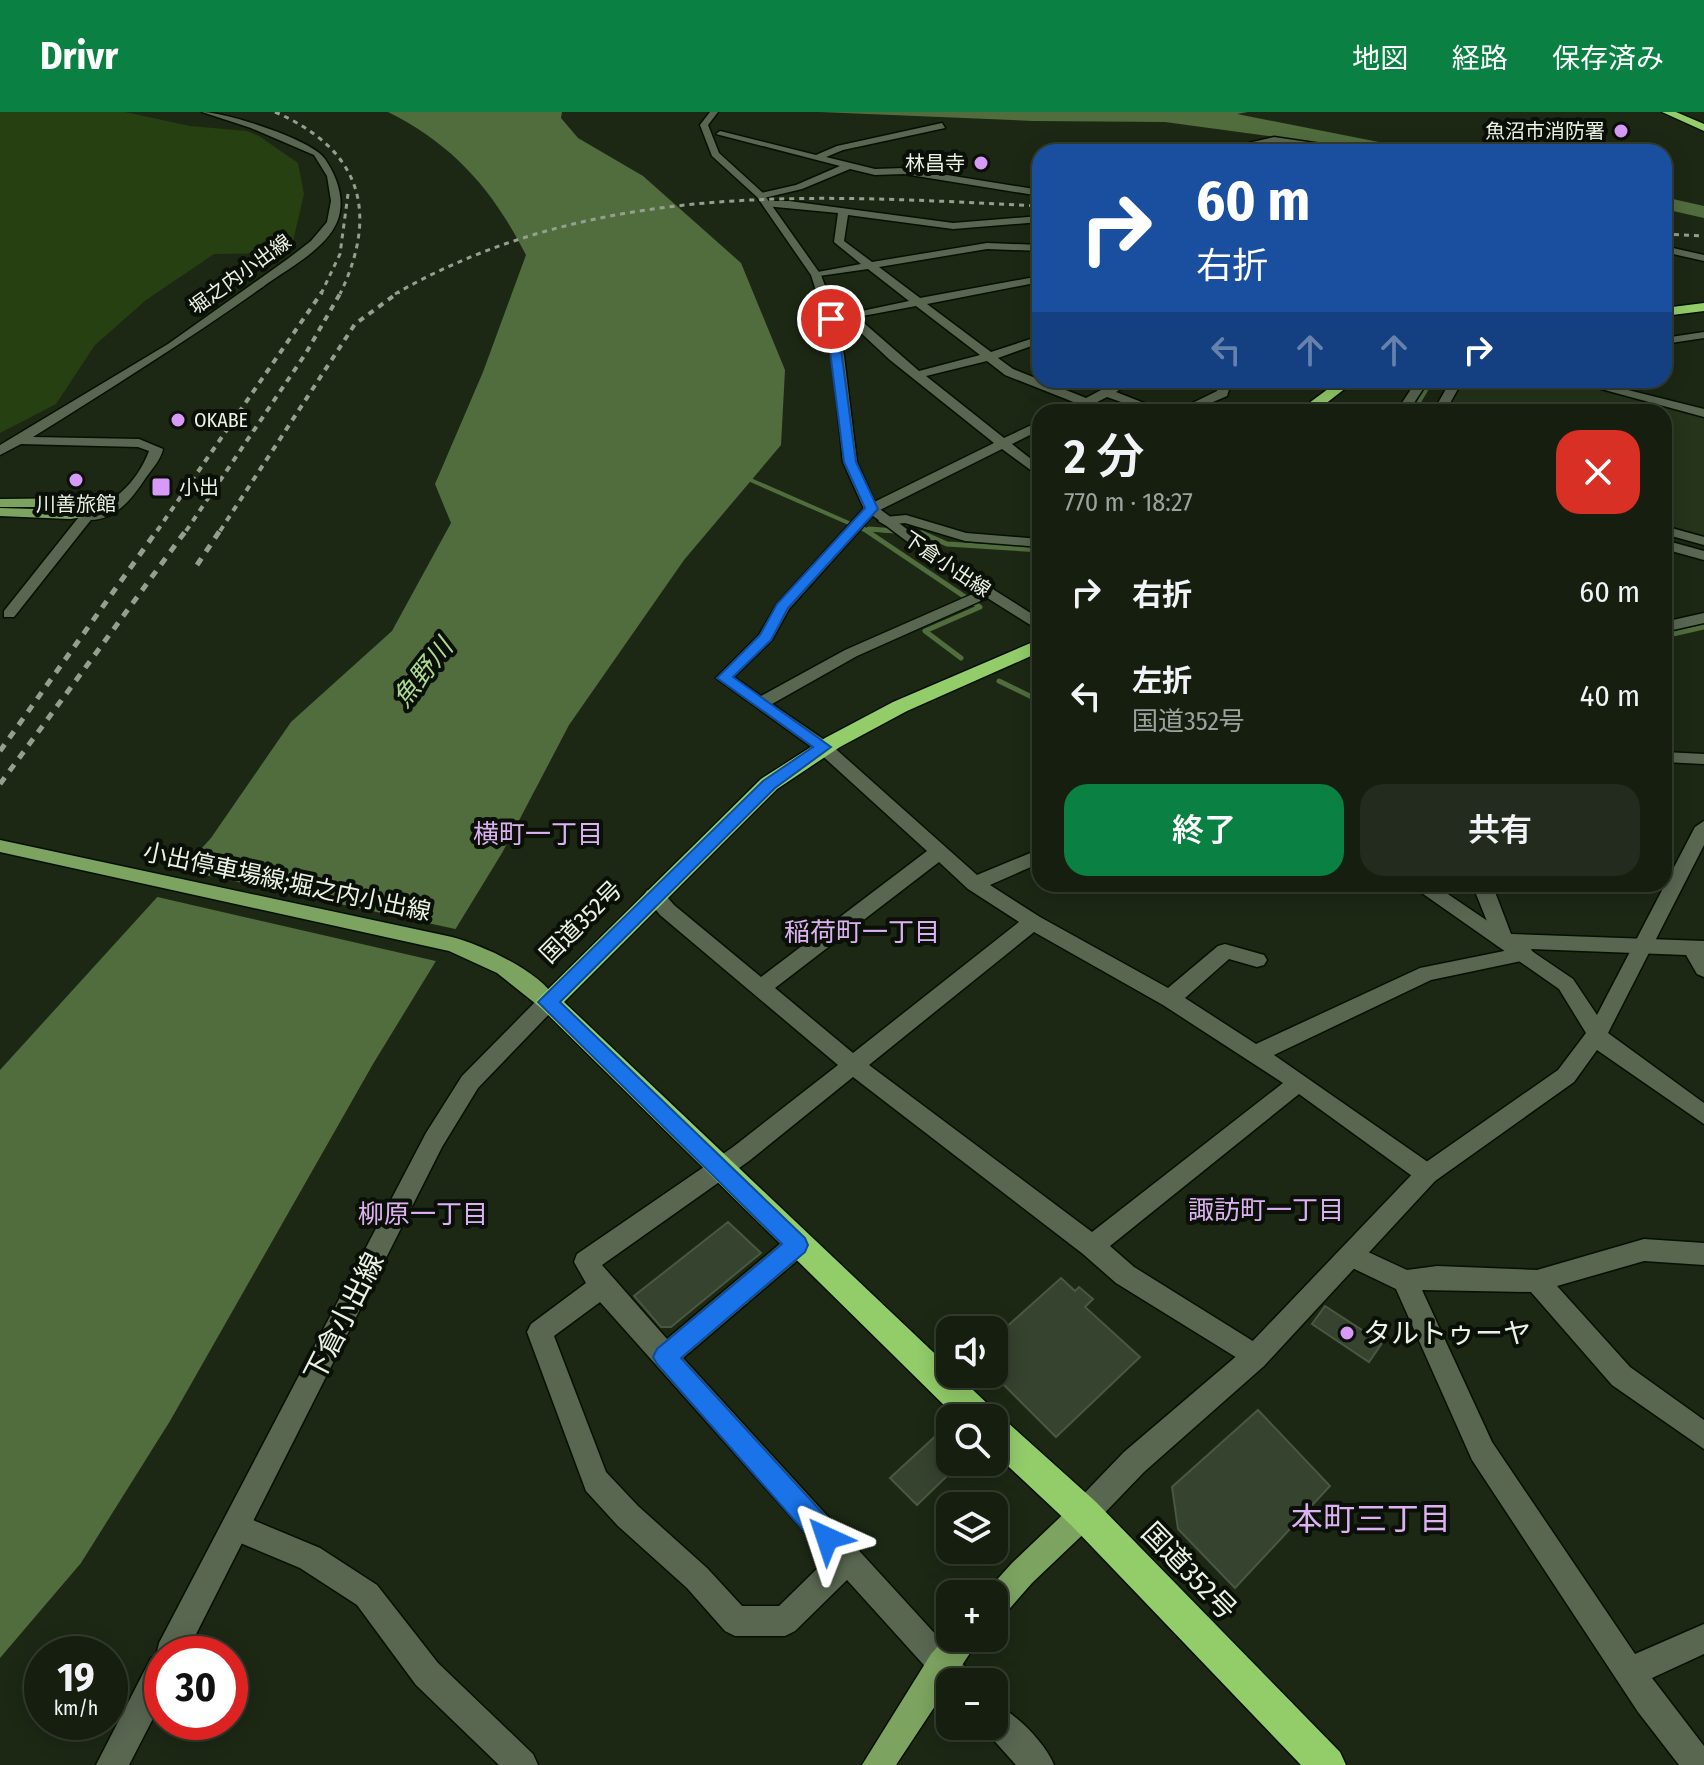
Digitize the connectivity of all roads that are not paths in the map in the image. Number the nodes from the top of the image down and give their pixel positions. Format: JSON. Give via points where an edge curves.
{"nodes":[{"id":1,"x":206,"y":112,"type":"edge"},
{"id":2,"x":1667,"y":112,"type":"edge"},
{"id":3,"x":713,"y":114,"type":"edge"},
{"id":4,"x":942,"y":126,"type":"dead end"},
{"id":5,"x":1704,"y":128,"type":"edge"},
{"id":6,"x":720,"y":134,"type":"dead end"},
{"id":7,"x":745,"y":140,"type":"junction"},
{"id":8,"x":1254,"y":144,"type":"edge"},
{"id":9,"x":1301,"y":144,"type":"edge"},
{"id":10,"x":712,"y":147,"type":"junction"},
{"id":11,"x":819,"y":157,"type":"junction"},
{"id":12,"x":850,"y":165,"type":"junction"},
{"id":13,"x":1032,"y":191,"type":"edge"},
{"id":14,"x":764,"y":200,"type":"junction"},
{"id":15,"x":843,"y":212,"type":"junction"},
{"id":16,"x":1032,"y":220,"type":"edge"},
{"id":17,"x":953,"y":226,"type":"junction"},
{"id":18,"x":987,"y":246,"type":"junction"},
{"id":19,"x":1032,"y":248,"type":"edge"},
{"id":20,"x":1672,"y":253,"type":"edge"},
{"id":21,"x":1704,"y":258,"type":"edge"},
{"id":22,"x":869,"y":266,"type":"junction"},
{"id":23,"x":816,"y":275,"type":"junction"},
{"id":24,"x":1032,"y":281,"type":"edge"},
{"id":25,"x":916,"y":303,"type":"junction"},
{"id":26,"x":1704,"y":307,"type":"edge"},
{"id":27,"x":1672,"y":311,"type":"edge"},
{"id":28,"x":849,"y":316,"type":"junction"},
{"id":29,"x":831,"y":319,"type":"junction"},
{"id":30,"x":1704,"y":335,"type":"edge"},
{"id":31,"x":1672,"y":340,"type":"edge"},
{"id":32,"x":1032,"y":342,"type":"edge"},
{"id":33,"x":988,"y":357,"type":"junction"},
{"id":34,"x":916,"y":375,"type":"junction"},
{"id":35,"x":1032,"y":381,"type":"edge"},
{"id":36,"x":1049,"y":388,"type":"edge"},
{"id":37,"x":1113,"y":388,"type":"edge"},
{"id":38,"x":1224,"y":388,"type":"edge"},
{"id":39,"x":1338,"y":388,"type":"edge"},
{"id":40,"x":1606,"y":388,"type":"edge"},
{"id":41,"x":1105,"y":392,"type":"junction"},
{"id":42,"x":1702,"y":394,"type":"dead end"},
{"id":43,"x":1087,"y":403,"type":"joint"},
{"id":44,"x":1139,"y":404,"type":"edge"},
{"id":45,"x":1198,"y":404,"type":"edge"},
{"id":46,"x":1316,"y":404,"type":"edge"},
{"id":47,"x":1669,"y":404,"type":"edge"},
{"id":48,"x":1672,"y":405,"type":"edge"},
{"id":49,"x":1689,"y":409,"type":"junction"},
{"id":50,"x":1704,"y":413,"type":"edge"},
{"id":51,"x":1032,"y":429,"type":"edge"},
{"id":52,"x":15,"y":440,"type":"junction"},
{"id":53,"x":1002,"y":443,"type":"junction"},
{"id":54,"x":0,"y":451,"type":"edge"},
{"id":55,"x":1032,"y":467,"type":"edge"},
{"id":56,"x":0,"y":503,"type":"edge"},
{"id":57,"x":871,"y":509,"type":"junction"},
{"id":58,"x":0,"y":512,"type":"edge"},
{"id":59,"x":87,"y":516,"type":"junction"},
{"id":60,"x":885,"y":521,"type":"junction"},
{"id":61,"x":1672,"y":532,"type":"edge"},
{"id":62,"x":1704,"y":541,"type":"edge"},
{"id":63,"x":1032,"y":542,"type":"edge"},
{"id":64,"x":1672,"y":546,"type":"edge"},
{"id":65,"x":1704,"y":556,"type":"edge"},
{"id":66,"x":978,"y":598,"type":"junction"},
{"id":67,"x":9,"y":614,"type":"dead end"},
{"id":68,"x":1704,"y":618,"type":"edge"},
{"id":69,"x":1032,"y":622,"type":"edge"},
{"id":70,"x":1672,"y":625,"type":"edge"},
{"id":71,"x":1032,"y":648,"type":"edge"},
{"id":72,"x":762,"y":703,"type":"junction"},
{"id":73,"x":823,"y":747,"type":"junction"},
{"id":74,"x":1672,"y":757,"type":"edge"},
{"id":75,"x":1704,"y":759,"type":"edge"},
{"id":76,"x":1704,"y":827,"type":"edge"},
{"id":77,"x":0,"y":846,"type":"edge"},
{"id":78,"x":940,"y":851,"type":"junction"},
{"id":79,"x":1032,"y":859,"type":"edge"},
{"id":80,"x":975,"y":884,"type":"junction"},
{"id":81,"x":1672,"y":890,"type":"edge"},
{"id":82,"x":1431,"y":892,"type":"edge"},
{"id":83,"x":1485,"y":892,"type":"edge"},
{"id":84,"x":1671,"y":892,"type":"edge"},
{"id":85,"x":654,"y":895,"type":"junction"},
{"id":86,"x":1033,"y":922,"type":"junction"},
{"id":87,"x":1504,"y":941,"type":"junction"},
{"id":88,"x":1644,"y":946,"type":"junction"},
{"id":89,"x":1699,"y":948,"type":"edge"},
{"id":90,"x":1524,"y":954,"type":"junction"},
{"id":91,"x":1257,"y":960,"type":"dead end"},
{"id":92,"x":1704,"y":969,"type":"edge"},
{"id":93,"x":761,"y":988,"type":"junction"},
{"id":94,"x":1170,"y":999,"type":"junction"},
{"id":95,"x":548,"y":1002,"type":"junction"},
{"id":96,"x":1599,"y":1031,"type":"junction"},
{"id":97,"x":1255,"y":1054,"type":"junction"},
{"id":98,"x":853,"y":1065,"type":"junction"},
{"id":99,"x":1299,"y":1082,"type":"junction"},
{"id":100,"x":1704,"y":1115,"type":"edge"},
{"id":101,"x":721,"y":1169,"type":"junction"},
{"id":102,"x":1427,"y":1174,"type":"junction"},
{"id":103,"x":797,"y":1245,"type":"junction"},
{"id":104,"x":1092,"y":1246,"type":"junction"},
{"id":105,"x":1353,"y":1256,"type":"junction"},
{"id":106,"x":1698,"y":1257,"type":"edge"},
{"id":107,"x":1405,"y":1281,"type":"junction"},
{"id":108,"x":1537,"y":1281,"type":"junction"},
{"id":109,"x":602,"y":1286,"type":"junction"},
{"id":110,"x":665,"y":1357,"type":"junction"},
{"id":111,"x":1255,"y":1357,"type":"junction"},
{"id":112,"x":965,"y":1404,"type":"edge"},
{"id":113,"x":1704,"y":1436,"type":"edge"},
{"id":114,"x":1008,"y":1444,"type":"edge"},
{"id":115,"x":1084,"y":1514,"type":"junction"},
{"id":116,"x":236,"y":1527,"type":"junction"},
{"id":117,"x":847,"y":1560,"type":"junction"},
{"id":118,"x":1008,"y":1589,"type":"edge"},
{"id":119,"x":179,"y":1636,"type":"edge"},
{"id":120,"x":1704,"y":1639,"type":"edge"},
{"id":121,"x":945,"y":1668,"type":"edge"},
{"id":122,"x":1630,"y":1672,"type":"junction"},
{"id":123,"x":936,"y":1692,"type":"edge"},
{"id":124,"x":144,"y":1704,"type":"edge"},
{"id":125,"x":1008,"y":1734,"type":"edge"},
{"id":126,"x":112,"y":1765,"type":"edge"},
{"id":127,"x":522,"y":1765,"type":"edge"},
{"id":128,"x":878,"y":1765,"type":"edge"},
{"id":129,"x":1038,"y":1765,"type":"edge"},
{"id":130,"x":1327,"y":1765,"type":"edge"},
{"id":131,"x":1699,"y":1765,"type":"edge"}],
"edges":[{"from":1,"to":52,"type":"street","name":"堀之内小出線","via":[[317,153],[332,176],[332,222],[315,243],[172,346]]},
{"from":2,"to":5,"type":"highway"},
{"from":3,"to":10,"type":"street","via":[[704,125]]},
{"from":4,"to":11,"type":"street"},
{"from":6,"to":7,"type":"street"},
{"from":7,"to":10,"type":"street"},
{"from":7,"to":11,"type":"street"},
{"from":8,"to":9,"type":"street"},
{"from":10,"to":14,"type":"street","name":"下倉小出線","via":[[727,168]]},
{"from":11,"to":12,"type":"street"},
{"from":12,"to":13,"type":"street"},
{"from":12,"to":14,"type":"street"},
{"from":14,"to":15,"type":"street"},
{"from":14,"to":23,"type":"street","name":"下倉小出線"},
{"from":15,"to":17,"type":"street"},
{"from":15,"to":22,"type":"street","via":[[839,242]]},
{"from":16,"to":17,"type":"street"},
{"from":17,"to":18,"type":"street"},
{"from":18,"to":19,"type":"street"},
{"from":18,"to":22,"type":"street"},
{"from":20,"to":21,"type":"street"},
{"from":22,"to":23,"type":"street"},
{"from":22,"to":25,"type":"street"},
{"from":23,"to":29,"type":"street","name":"下倉小出線"},
{"from":24,"to":25,"type":"street"},
{"from":25,"to":28,"type":"street"},
{"from":25,"to":33,"type":"street"},
{"from":26,"to":27,"type":"highway"},
{"from":28,"to":29,"type":"street"},
{"from":28,"to":34,"type":"street"},
{"from":29,"to":57,"type":"street","name":"下倉小出線","via":[[850,462]]},
{"from":30,"to":31,"type":"street"},
{"from":32,"to":33,"type":"street"},
{"from":33,"to":34,"type":"street"},
{"from":33,"to":35,"type":"street"},
{"from":34,"to":53,"type":"street"},
{"from":36,"to":43,"type":"street"},
{"from":37,"to":41,"type":"street"},
{"from":38,"to":45,"type":"street"},
{"from":39,"to":46,"type":"highway"},
{"from":40,"to":47,"type":"street"},
{"from":41,"to":43,"type":"street"},
{"from":41,"to":44,"type":"street"},
{"from":42,"to":49,"type":"street"},
{"from":48,"to":49,"type":"street"},
{"from":49,"to":50,"type":"street"},
{"from":51,"to":53,"type":"street"},
{"from":52,"to":54,"type":"street","name":"堀之内小出線"},
{"from":52,"to":59,"type":"street","via":[[139,443],[156,449],[111,512]]},
{"from":53,"to":55,"type":"street"},
{"from":53,"to":57,"type":"street"},
{"from":56,"to":59,"type":"main road","via":[[108,504]]},
{"from":57,"to":60,"type":"street","name":"下倉小出線"},
{"from":57,"to":72,"type":"street","via":[[782,607],[766,637],[724,678]]},
{"from":58,"to":59,"type":"main road"},
{"from":59,"to":67,"type":"street"},
{"from":60,"to":63,"type":"street","via":[[906,519],[965,537]]},
{"from":60,"to":66,"type":"street","name":"下倉小出線"},
{"from":61,"to":62,"type":"street"},
{"from":64,"to":65,"type":"street"},
{"from":66,"to":69,"type":"street","name":"下倉小出線"},
{"from":66,"to":72,"type":"street","via":[[851,653]]},
{"from":68,"to":70,"type":"street"},
{"from":71,"to":73,"type":"highway","name":"国道352号","via":[[968,673]]},
{"from":72,"to":73,"type":"street"},
{"from":73,"to":78,"type":"street"},
{"from":73,"to":85,"type":"highway","name":"国道352号","via":[[769,784]]},
{"from":74,"to":75,"type":"street"},
{"from":76,"to":81,"type":"street"},
{"from":77,"to":95,"type":"main road","name":"小出停車場線;堀之内小出線","via":[[452,944],[520,975]]},
{"from":78,"to":80,"type":"street"},
{"from":78,"to":93,"type":"street"},
{"from":79,"to":80,"type":"street"},
{"from":80,"to":86,"type":"street"},
{"from":82,"to":87,"type":"street"},
{"from":83,"to":87,"type":"street"},
{"from":84,"to":88,"type":"street"},
{"from":85,"to":93,"type":"street"},
{"from":85,"to":95,"type":"highway","name":"国道352号"},
{"from":86,"to":94,"type":"street"},
{"from":86,"to":98,"type":"street"},
{"from":87,"to":88,"type":"street"},
{"from":87,"to":90,"type":"street"},
{"from":88,"to":89,"type":"street"},
{"from":88,"to":96,"type":"street"},
{"from":89,"to":92,"type":"street"},
{"from":90,"to":96,"type":"street","via":[[1566,984]]},
{"from":90,"to":97,"type":"street","via":[[1427,973]]},
{"from":91,"to":94,"type":"street","via":[[1225,951]]},
{"from":93,"to":98,"type":"street"},
{"from":94,"to":97,"type":"street"},
{"from":95,"to":101,"type":"highway","name":"国道352号"},
{"from":95,"to":116,"type":"street","name":"下倉小出線","via":[[470,1082],[434,1140]]},
{"from":96,"to":100,"type":"street","via":[[1604,1044]]},
{"from":96,"to":102,"type":"street","via":[[1566,1076]]},
{"from":97,"to":99,"type":"street"},
{"from":98,"to":101,"type":"street"},
{"from":98,"to":104,"type":"street"},
{"from":99,"to":102,"type":"street"},
{"from":99,"to":104,"type":"street"},
{"from":101,"to":103,"type":"highway","name":"国道352号"},
{"from":101,"to":109,"type":"street","via":[[586,1262]]},
{"from":102,"to":105,"type":"street"},
{"from":103,"to":110,"type":"street"},
{"from":103,"to":112,"type":"highway","name":"国道352号"},
{"from":104,"to":111,"type":"street","via":[[1125,1275]]},
{"from":105,"to":107,"type":"street"},
{"from":105,"to":111,"type":"street"},
{"from":106,"to":108,"type":"street","via":[[1644,1250]]},
{"from":107,"to":108,"type":"street"},
{"from":107,"to":122,"type":"street","via":[[1482,1451]]},
{"from":108,"to":113,"type":"street","via":[[1621,1376]]},
{"from":109,"to":110,"type":"street"},
{"from":109,"to":117,"type":"street","via":[[540,1332],[596,1481],[735,1621],[785,1621]]},
{"from":110,"to":117,"type":"street"},
{"from":111,"to":115,"type":"street","via":[[1134,1462]]},
{"from":114,"to":115,"type":"highway","name":"国道352号"},
{"from":115,"to":118,"type":"main road"},
{"from":115,"to":130,"type":"highway","name":"国道352号"},
{"from":116,"to":119,"type":"street","name":"下倉小出線"},
{"from":116,"to":127,"type":"street","via":[[310,1558],[367,1595],[427,1674]]},
{"from":117,"to":121,"type":"street"},
{"from":120,"to":122,"type":"street"},
{"from":122,"to":131,"type":"street"},
{"from":123,"to":128,"type":"main road"},
{"from":124,"to":126,"type":"street"},
{"from":125,"to":129,"type":"street"}]}
